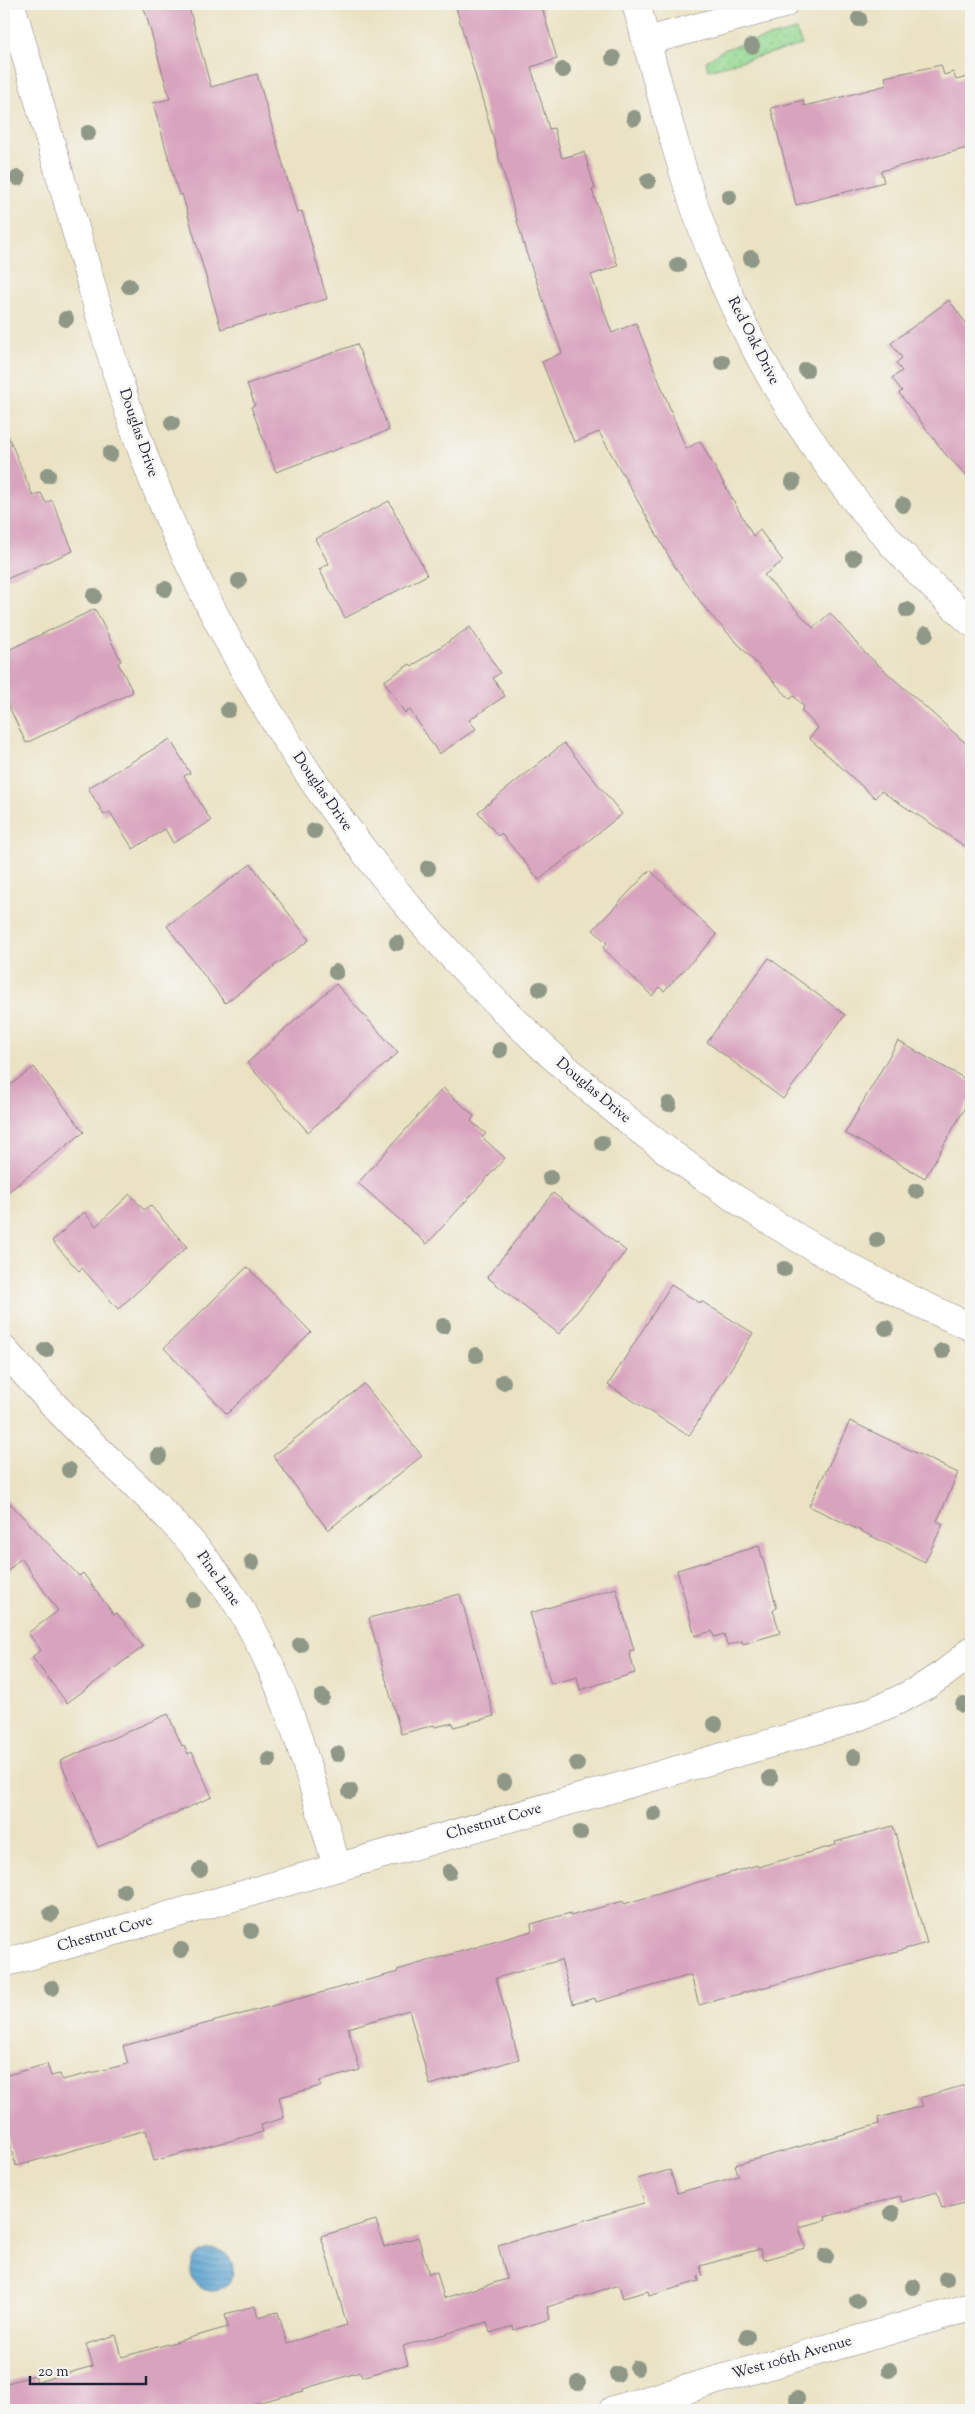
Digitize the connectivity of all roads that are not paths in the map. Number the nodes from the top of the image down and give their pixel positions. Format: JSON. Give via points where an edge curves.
{"nodes":[{"id":1,"x":11,"y":4,"type":"edge"},
{"id":2,"x":636,"y":4,"type":"edge"},
{"id":3,"x":784,"y":4,"type":"edge"},
{"id":4,"x":646,"y":41,"type":"junction"},
{"id":5,"x":971,"y":622,"type":"edge"},
{"id":6,"x":971,"y":1327,"type":"edge"},
{"id":7,"x":4,"y":1350,"type":"edge"},
{"id":8,"x":971,"y":1651,"type":"edge"},
{"id":9,"x":338,"y":1867,"type":"junction"},
{"id":10,"x":4,"y":1963,"type":"edge"},
{"id":11,"x":971,"y":2307,"type":"edge"},
{"id":12,"x":613,"y":2410,"type":"edge"}],
"edges":[{"from":1,"to":6,"type":"street","name":"Douglas Drive","via":[[108,345],[154,481],[198,585],[220,626],[272,717],[337,816],[406,904],[481,988],[544,1050],[648,1137],[800,1240],[888,1289]]},
{"from":2,"to":4,"type":"street","name":"Red Oak Drive"},
{"from":3,"to":4,"type":"street"},
{"from":4,"to":5,"type":"street","name":"Red Oak Drive","via":[[702,227],[732,301],[767,373],[786,406],[868,516],[924,579]]},
{"from":7,"to":9,"type":"street","name":"Pine Lane","via":[[86,1438],[181,1529],[225,1584],[244,1615],[295,1726]]},
{"from":8,"to":9,"type":"street","name":"Chestnut Cove","via":[[922,1689],[841,1723]]},
{"from":9,"to":10,"type":"street","name":"Chestnut Cove"},
{"from":11,"to":12,"type":"street","name":"West 106th Avenue"}]}
